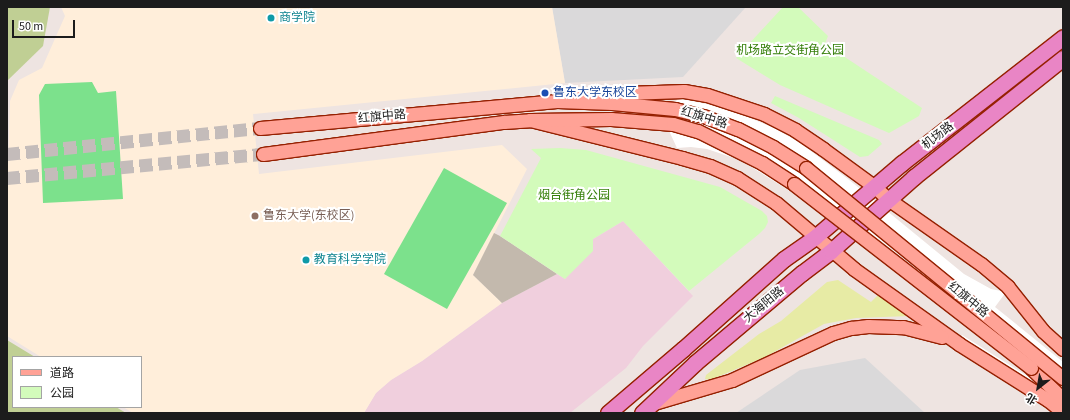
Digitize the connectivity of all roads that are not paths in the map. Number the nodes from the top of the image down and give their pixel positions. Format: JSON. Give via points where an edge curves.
{"nodes":[{"id":1,"x":1063,"y":37,"type":"edge"},
{"id":2,"x":1063,"y":58,"type":"edge"},
{"id":3,"x":558,"y":101,"type":"junction"},
{"id":4,"x":530,"y":120,"type":"junction"},
{"id":5,"x":260,"y":128,"type":"tunnel mouth"},
{"id":6,"x":263,"y":154,"type":"tunnel mouth"},
{"id":7,"x":875,"y":186,"type":"junction"},
{"id":8,"x":888,"y":199,"type":"junction"},
{"id":9,"x":815,"y":237,"type":"junction"},
{"id":10,"x":831,"y":251,"type":"junction"},
{"id":11,"x":959,"y":344,"type":"junction"},
{"id":12,"x":1063,"y":349,"type":"edge"},
{"id":13,"x":1031,"y":368,"type":"junction"},
{"id":14,"x":1063,"y":378,"type":"edge"},
{"id":15,"x":1063,"y":395,"type":"edge"},
{"id":16,"x":1063,"y":399,"type":"edge"},
{"id":17,"x":654,"y":403,"type":"junction"},
{"id":18,"x":1063,"y":412,"type":"edge"},
{"id":19,"x":608,"y":413,"type":"edge"},
{"id":20,"x":642,"y":413,"type":"edge"}],
"edges":[{"from":1,"to":7,"type":"highway","name":"机场路"},
{"from":2,"to":8,"type":"highway","name":"机场路"},
{"from":3,"to":5,"type":"main road","name":"红旗中路"},
{"from":3,"to":7,"type":"main road","via":[[632,91],[684,91],[732,102],[764,114],[795,130]]},
{"from":3,"to":14,"type":"main road","name":"红旗中路","bridge":true,"via":[[675,109],[738,129],[791,157]]},
{"from":4,"to":6,"type":"main road","name":"红旗中路"},
{"from":4,"to":9,"type":"main road","via":[[710,166],[737,178],[776,203]]},
{"from":4,"to":13,"type":"main road","name":"红旗中路","bridge":true,"via":[[611,119],[673,124],[698,131],[730,146],[780,174]]},
{"from":7,"to":8,"type":"main road"},
{"from":7,"to":9,"type":"highway","name":"机场路"},
{"from":8,"to":10,"type":"highway","name":"大海阳路"},
{"from":8,"to":12,"type":"main road","via":[[981,264],[1008,287],[1043,331]]},
{"from":9,"to":10,"type":"main road"},
{"from":9,"to":19,"type":"highway","name":"大海阳路","via":[[788,255]]},
{"from":10,"to":11,"type":"main road"},
{"from":10,"to":17,"type":"highway","name":"大海阳路","via":[[802,272],[695,363]]},
{"from":11,"to":17,"type":"main road","via":[[924,331],[903,327],[851,328],[833,333],[732,380]]},
{"from":11,"to":18,"type":"main road"},
{"from":13,"to":15,"type":"main road","name":"红旗中路"},
{"from":13,"to":16,"type":"main road","name":"红旗中路"},
{"from":17,"to":20,"type":"highway","name":"大海阳路"}]}
